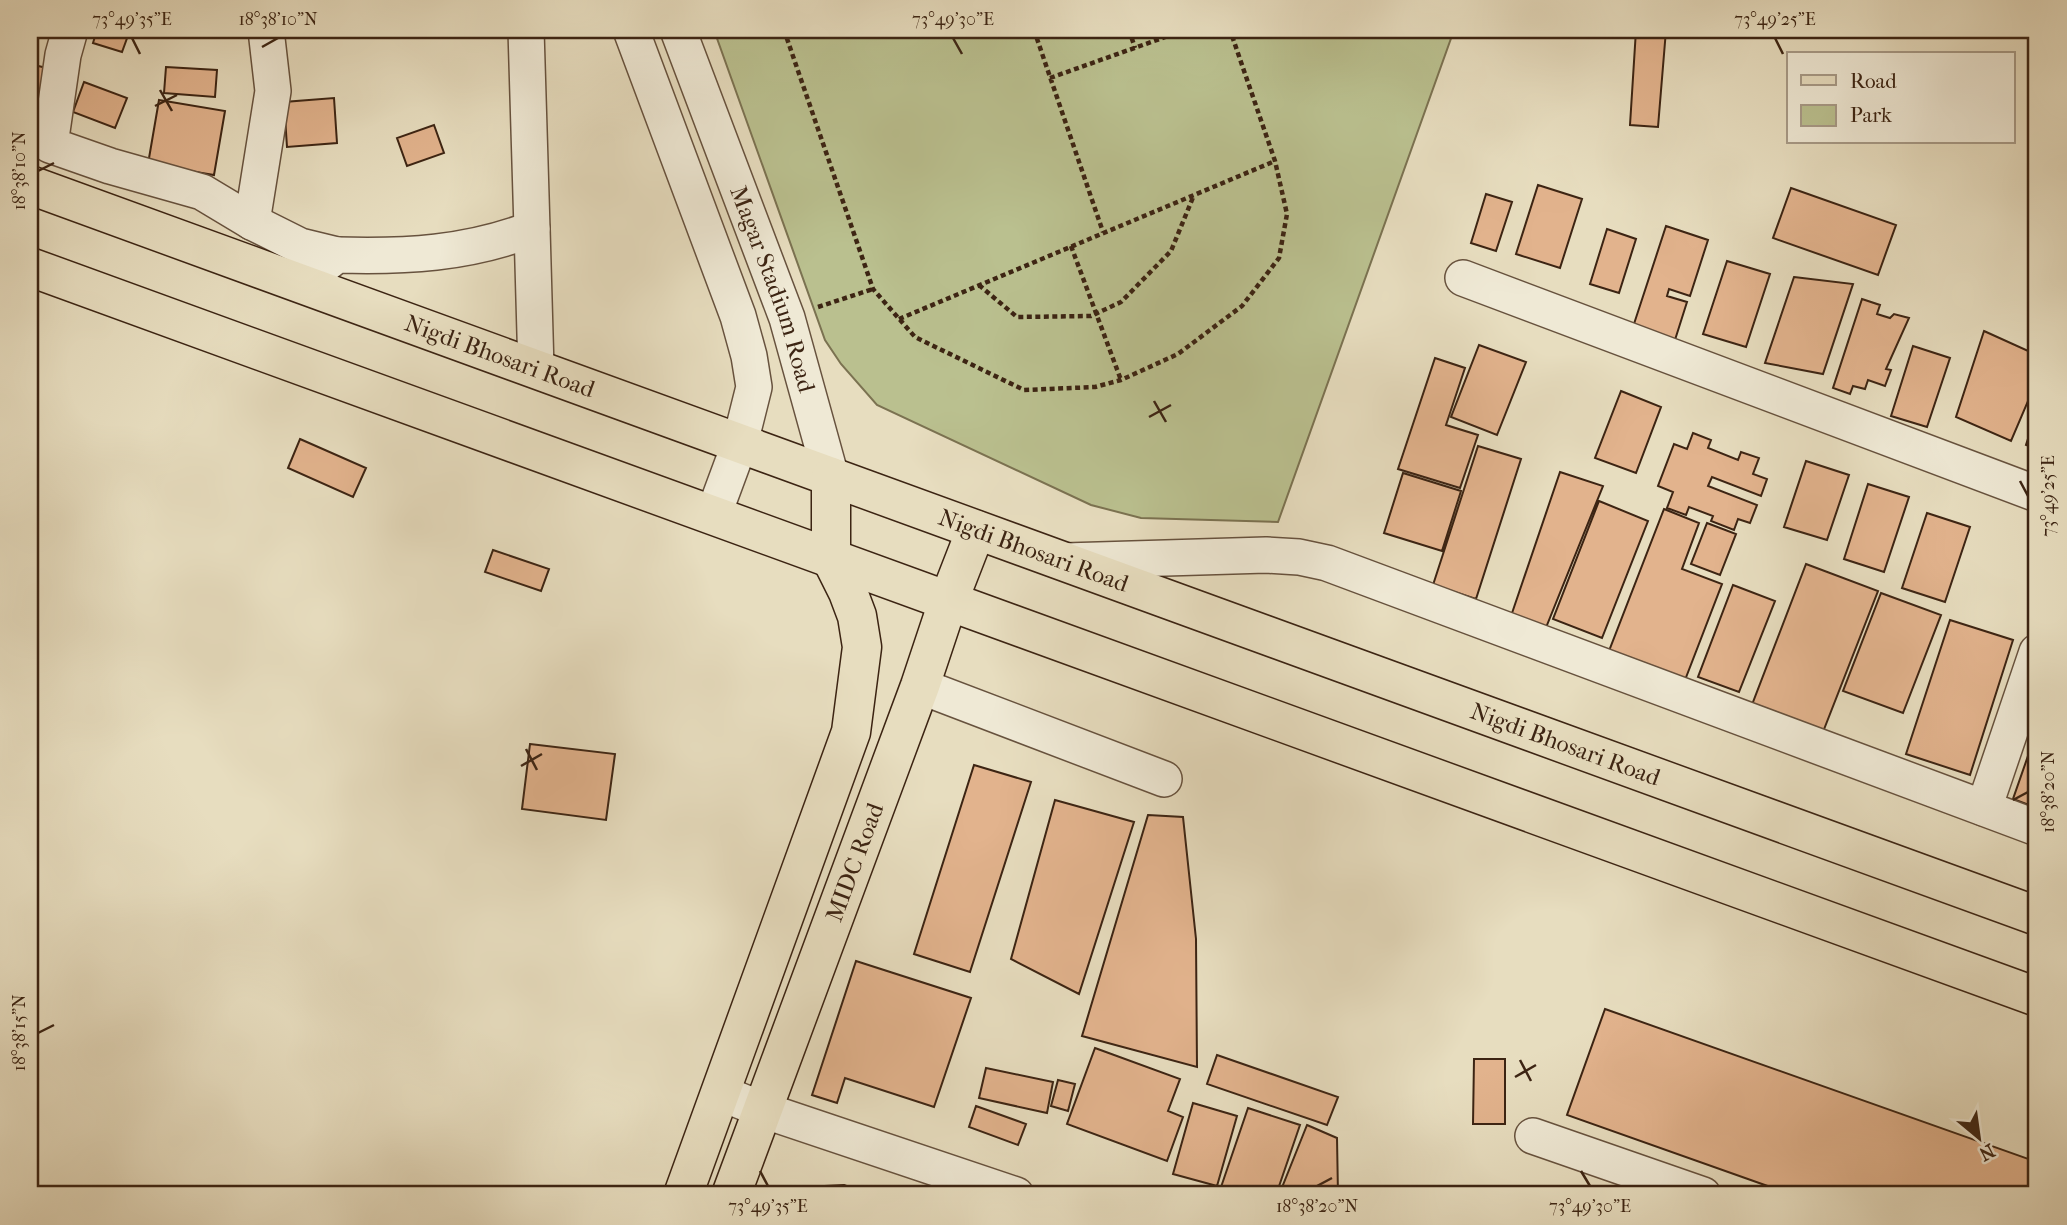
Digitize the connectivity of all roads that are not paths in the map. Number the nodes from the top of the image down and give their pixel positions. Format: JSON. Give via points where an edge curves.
{"nodes":[{"id":1,"x":69,"y":30,"type":"edge"},
{"id":2,"x":266,"y":30,"type":"edge"},
{"id":3,"x":527,"y":30,"type":"edge"},
{"id":4,"x":631,"y":30,"type":"edge"},
{"id":5,"x":678,"y":30,"type":"edge"},
{"id":6,"x":30,"y":185,"type":"edge"},
{"id":7,"x":252,"y":222,"type":"junction"},
{"id":8,"x":532,"y":229,"type":"junction"},
{"id":9,"x":337,"y":255,"type":"junction"},
{"id":10,"x":30,"y":267,"type":"edge"},
{"id":11,"x":1463,"y":278,"type":"dead end"},
{"id":12,"x":300,"y":283,"type":"junction"},
{"id":13,"x":536,"y":369,"type":"junction"},
{"id":14,"x":740,"y":443,"type":"junction"},
{"id":15,"x":831,"y":477,"type":"junction"},
{"id":16,"x":2037,"y":494,"type":"edge"},
{"id":17,"x":713,"y":516,"type":"junction"},
{"id":18,"x":976,"y":530,"type":"junction"},
{"id":19,"x":831,"y":558,"type":"junction"},
{"id":20,"x":1062,"y":561,"type":"junction"},
{"id":21,"x":948,"y":602,"type":"junction"},
{"id":22,"x":2037,"y":652,"type":"edge"},
{"id":23,"x":920,"y":686,"type":"junction"},
{"id":24,"x":1164,"y":779,"type":"dead end"},
{"id":25,"x":1984,"y":808,"type":"junction"},
{"id":26,"x":2037,"y":828,"type":"edge"},
{"id":27,"x":2037,"y":916,"type":"edge"},
{"id":28,"x":2037,"y":997,"type":"edge"},
{"id":29,"x":721,"y":1093,"type":"junction"},
{"id":30,"x":763,"y":1110,"type":"junction"},
{"id":31,"x":1533,"y":1136,"type":"dead end"},
{"id":32,"x":683,"y":1195,"type":"edge"},
{"id":33,"x":731,"y":1195,"type":"edge"},
{"id":34,"x":1016,"y":1195,"type":"edge"},
{"id":35,"x":1702,"y":1195,"type":"edge"}],
"edges":[{"from":1,"to":7,"type":"street","via":[[50,145],[202,192]]},
{"from":2,"to":7,"type":"street","via":[[273,91]]},
{"from":3,"to":8,"type":"street"},
{"from":4,"to":14,"type":"street","name":"Magar Stadium Road","via":[[749,356],[754,387]]},
{"from":5,"to":15,"type":"street","name":"Magar Stadium Road","via":[[787,318]]},
{"from":6,"to":12,"type":"main road","name":"Nigdi Bhosari Road"},
{"from":7,"to":9,"type":"street","via":[[300,246]]},
{"from":8,"to":9,"type":"street","via":[[454,251]]},
{"from":8,"to":13,"type":"street"},
{"from":9,"to":12,"type":"street"},
{"from":10,"to":17,"type":"main road"},
{"from":11,"to":16,"type":"street"},
{"from":12,"to":13,"type":"main road","name":"Nigdi Bhosari Road"},
{"from":13,"to":14,"type":"main road","name":"Nigdi Bhosari Road"},
{"from":14,"to":15,"type":"main road","name":"Nigdi Bhosari Road"},
{"from":14,"to":17,"type":"street","name":"Magar Stadium Road"},
{"from":15,"to":18,"type":"main road","name":"Nigdi Bhosari Road"},
{"from":15,"to":19,"type":"main road","name":"Magar Stadium Road"},
{"from":17,"to":19,"type":"main road"},
{"from":18,"to":20,"type":"main road","name":"Nigdi Bhosari Road"},
{"from":18,"to":21,"type":"main road","name":"MIDC Road"},
{"from":19,"to":21,"type":"main road"},
{"from":19,"to":29,"type":"main road","via":[[857,617],[862,647],[850,733]]},
{"from":20,"to":25,"type":"street","via":[[1266,555],[1327,563]]},
{"from":20,"to":27,"type":"main road","name":"Nigdi Bhosari Road"},
{"from":21,"to":23,"type":"main road","name":"MIDC Road"},
{"from":21,"to":28,"type":"main road"},
{"from":22,"to":25,"type":"street"},
{"from":23,"to":24,"type":"street"},
{"from":23,"to":30,"type":"main road","name":"MIDC Road"},
{"from":25,"to":26,"type":"street"},
{"from":29,"to":30,"type":"street"},
{"from":29,"to":32,"type":"main road"},
{"from":30,"to":33,"type":"main road","name":"MIDC Road"},
{"from":30,"to":34,"type":"street"},
{"from":31,"to":35,"type":"street"}]}
